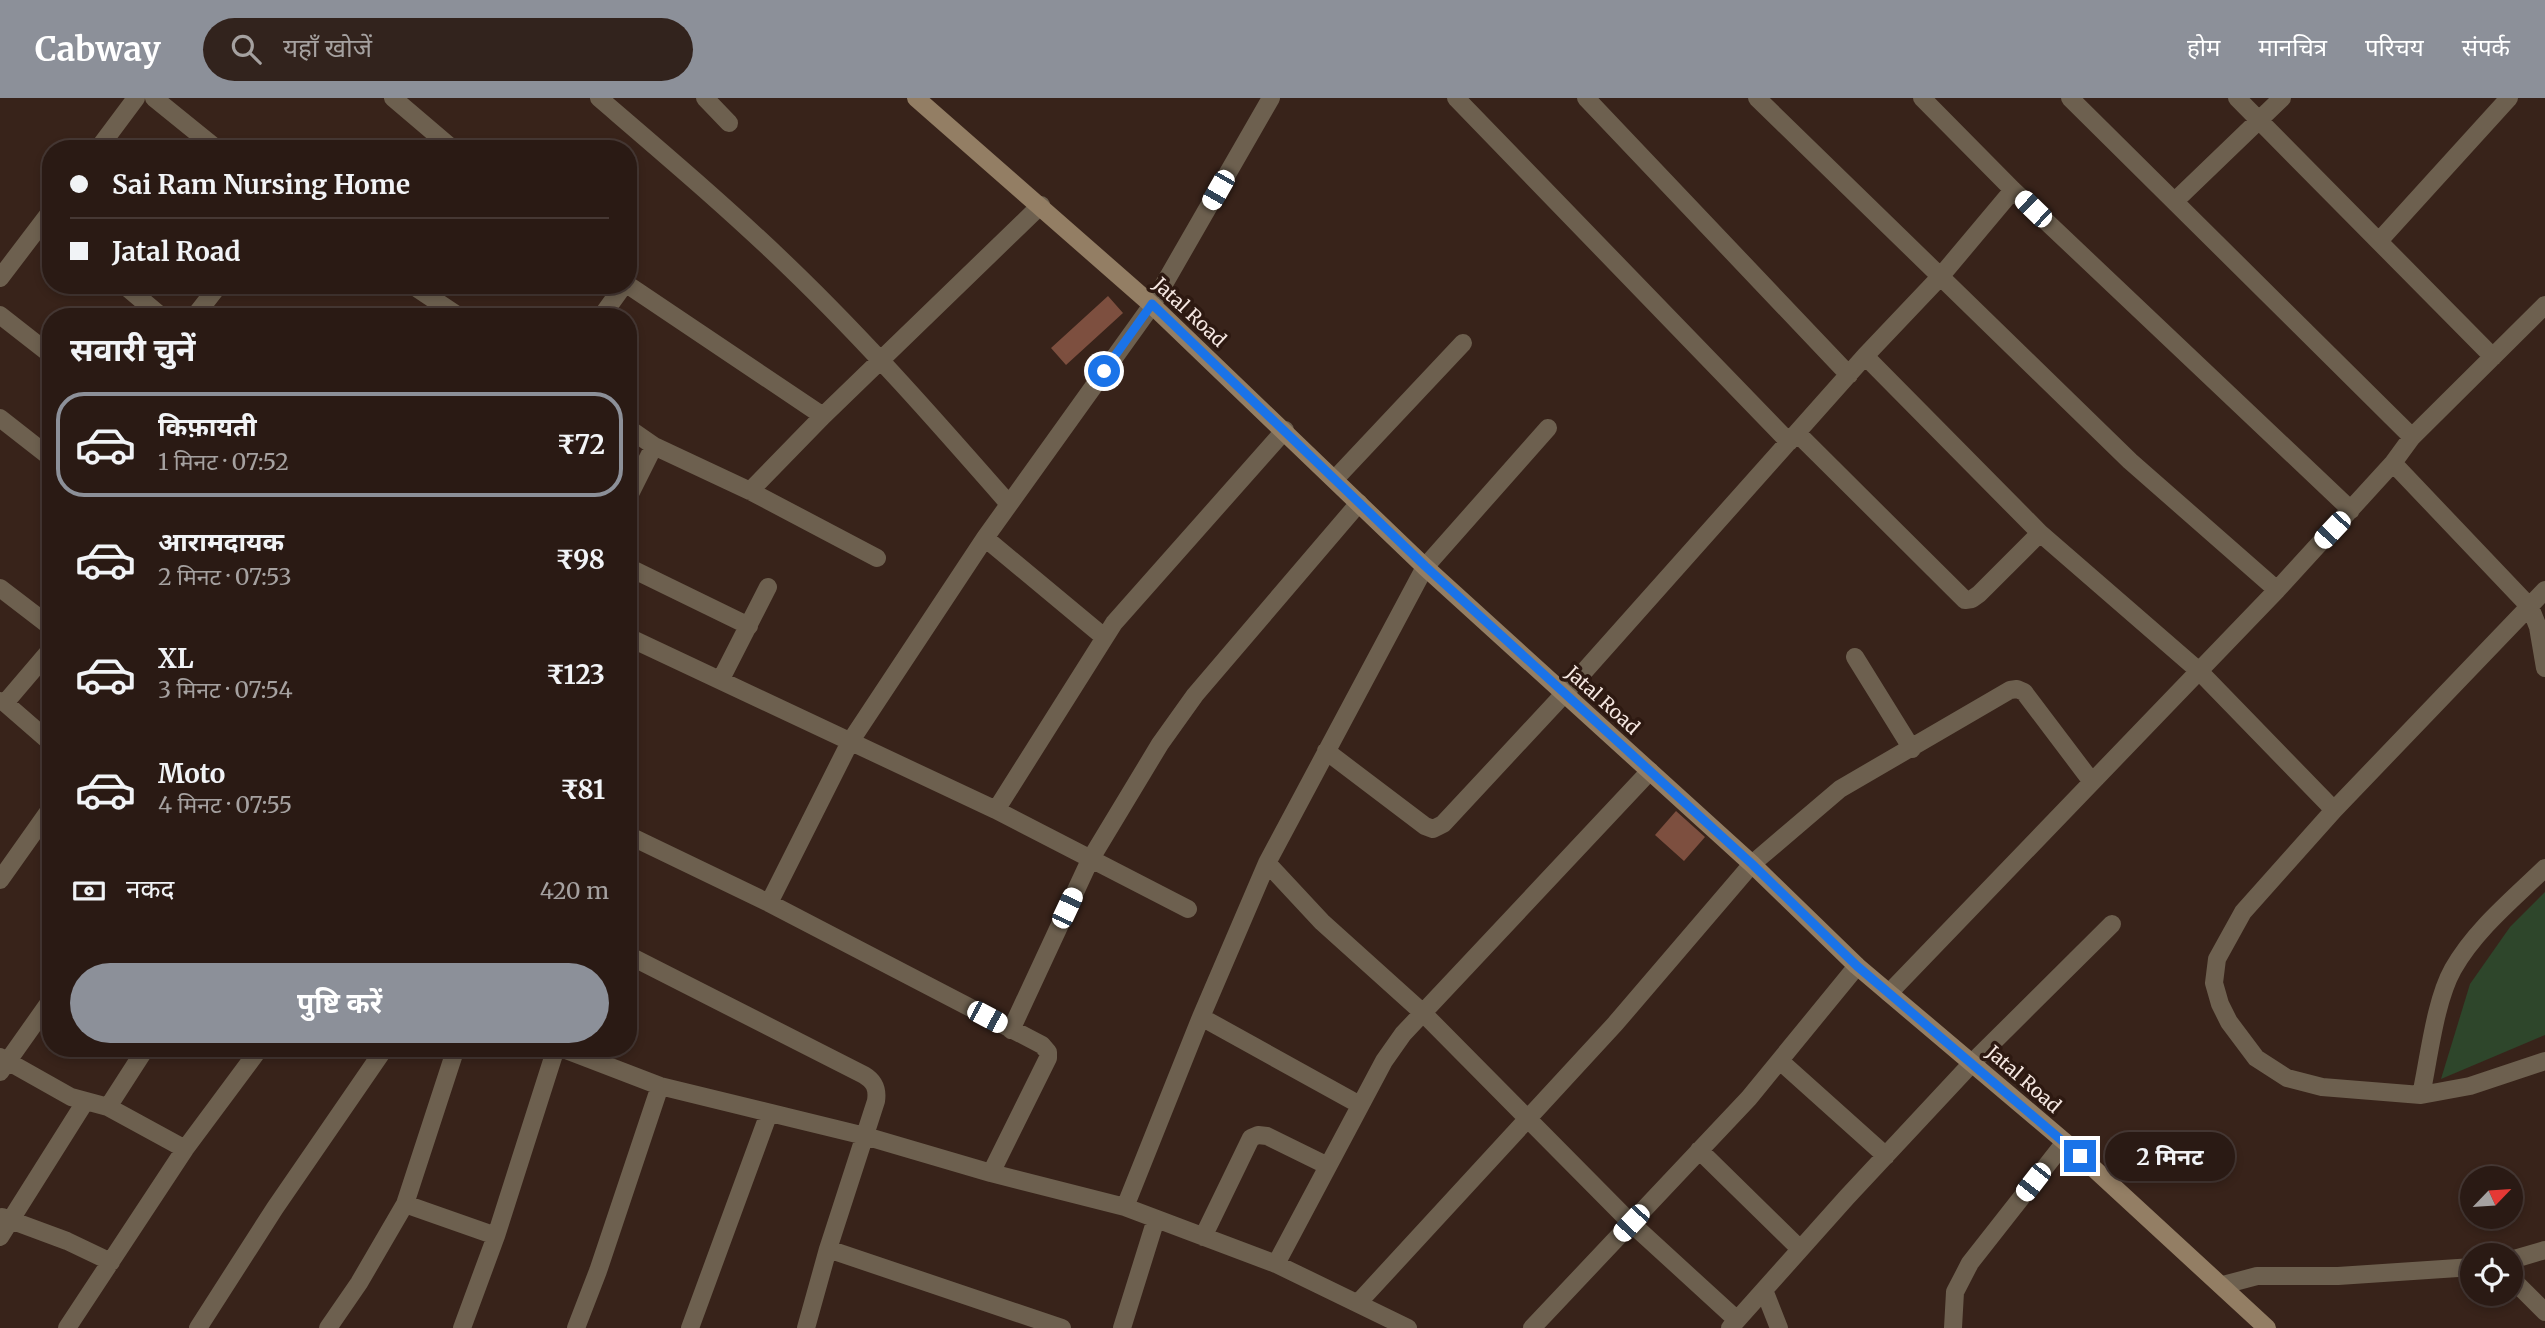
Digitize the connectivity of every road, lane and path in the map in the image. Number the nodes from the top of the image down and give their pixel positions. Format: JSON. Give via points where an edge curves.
{"nodes":[{"id":1,"x":136,"y":98,"type":"edge"},
{"id":2,"x":154,"y":98,"type":"edge"},
{"id":3,"x":393,"y":98,"type":"edge"},
{"id":4,"x":599,"y":98,"type":"edge"},
{"id":5,"x":705,"y":98,"type":"edge"},
{"id":6,"x":1271,"y":98,"type":"edge"},
{"id":7,"x":1456,"y":98,"type":"edge"},
{"id":8,"x":1586,"y":98,"type":"edge"},
{"id":9,"x":1757,"y":98,"type":"edge"},
{"id":10,"x":1922,"y":98,"type":"edge"},
{"id":11,"x":2070,"y":98,"type":"edge"},
{"id":12,"x":2237,"y":98,"type":"edge"},
{"id":13,"x":2282,"y":98,"type":"edge"},
{"id":14,"x":2509,"y":98,"type":"edge"},
{"id":15,"x":923,"y":100,"type":"edge"},
{"id":16,"x":2260,"y":121,"type":"junction"},
{"id":17,"x":729,"y":123,"type":"dead end"},
{"id":18,"x":105,"y":140,"type":"edge"},
{"id":19,"x":206,"y":140,"type":"edge"},
{"id":20,"x":442,"y":140,"type":"edge"},
{"id":21,"x":2013,"y":190,"type":"junction"},
{"id":22,"x":2175,"y":201,"type":"junction"},
{"id":23,"x":1041,"y":205,"type":"junction"},
{"id":24,"x":42,"y":227,"type":"edge"},
{"id":25,"x":2379,"y":241,"type":"junction"},
{"id":26,"x":1940,"y":277,"type":"junction"},
{"id":27,"x":0,"y":278,"type":"edge"},
{"id":28,"x":637,"y":292,"type":"edge"},
{"id":29,"x":135,"y":294,"type":"edge"},
{"id":30,"x":212,"y":294,"type":"edge"},
{"id":31,"x":426,"y":294,"type":"edge"},
{"id":32,"x":619,"y":294,"type":"edge"},
{"id":33,"x":1152,"y":304,"type":"junction"},
{"id":34,"x":2545,"y":305,"type":"edge"},
{"id":35,"x":151,"y":308,"type":"edge"},
{"id":36,"x":201,"y":308,"type":"edge"},
{"id":37,"x":446,"y":308,"type":"edge"},
{"id":38,"x":608,"y":308,"type":"edge"},
{"id":39,"x":0,"y":315,"type":"edge"},
{"id":40,"x":1463,"y":343,"type":"dead end"},
{"id":41,"x":42,"y":348,"type":"edge"},
{"id":42,"x":1865,"y":356,"type":"junction"},
{"id":43,"x":2493,"y":357,"type":"junction"},
{"id":44,"x":881,"y":360,"type":"junction"},
{"id":45,"x":1849,"y":375,"type":"junction"},
{"id":46,"x":822,"y":416,"type":"junction"},
{"id":47,"x":0,"y":418,"type":"edge"},
{"id":48,"x":1548,"y":428,"type":"dead end"},
{"id":49,"x":1285,"y":430,"type":"junction"},
{"id":50,"x":637,"y":434,"type":"edge"},
{"id":51,"x":1793,"y":437,"type":"junction"},
{"id":52,"x":2412,"y":437,"type":"junction"},
{"id":53,"x":654,"y":446,"type":"junction"},
{"id":54,"x":42,"y":451,"type":"edge"},
{"id":55,"x":2393,"y":463,"type":"junction"},
{"id":56,"x":1335,"y":479,"type":"junction"},
{"id":57,"x":637,"y":480,"type":"edge"},
{"id":58,"x":750,"y":491,"type":"junction"},
{"id":59,"x":1359,"y":503,"type":"junction"},
{"id":60,"x":1009,"y":504,"type":"junction"},
{"id":61,"x":2351,"y":510,"type":"junction"},
{"id":62,"x":2040,"y":533,"type":"junction"},
{"id":63,"x":985,"y":538,"type":"junction"},
{"id":64,"x":877,"y":558,"type":"dead end"},
{"id":65,"x":1425,"y":566,"type":"junction"},
{"id":66,"x":637,"y":571,"type":"edge"},
{"id":67,"x":768,"y":587,"type":"dead end"},
{"id":68,"x":0,"y":588,"type":"edge"},
{"id":69,"x":2277,"y":590,"type":"junction"},
{"id":70,"x":2545,"y":590,"type":"edge"},
{"id":71,"x":2530,"y":607,"type":"junction"},
{"id":72,"x":42,"y":620,"type":"edge"},
{"id":73,"x":749,"y":626,"type":"junction"},
{"id":74,"x":1104,"y":637,"type":"junction"},
{"id":75,"x":637,"y":641,"type":"edge"},
{"id":76,"x":1855,"y":657,"type":"dead end"},
{"id":77,"x":42,"y":659,"type":"edge"},
{"id":78,"x":2545,"y":668,"type":"edge"},
{"id":79,"x":2199,"y":671,"type":"junction"},
{"id":80,"x":721,"y":679,"type":"junction"},
{"id":81,"x":1564,"y":694,"type":"junction"},
{"id":82,"x":3,"y":702,"type":"edge"},
{"id":83,"x":42,"y":735,"type":"edge"},
{"id":84,"x":850,"y":742,"type":"junction"},
{"id":85,"x":1912,"y":749,"type":"junction"},
{"id":86,"x":1326,"y":751,"type":"junction"},
{"id":87,"x":1650,"y":771,"type":"junction"},
{"id":88,"x":2092,"y":782,"type":"junction"},
{"id":89,"x":996,"y":810,"type":"junction"},
{"id":90,"x":2334,"y":810,"type":"junction"},
{"id":91,"x":42,"y":821,"type":"edge"},
{"id":92,"x":637,"y":839,"type":"edge"},
{"id":93,"x":1090,"y":860,"type":"junction"},
{"id":94,"x":1267,"y":863,"type":"junction"},
{"id":95,"x":1752,"y":864,"type":"junction"},
{"id":96,"x":2545,"y":868,"type":"edge"},
{"id":97,"x":0,"y":880,"type":"edge"},
{"id":98,"x":769,"y":903,"type":"junction"},
{"id":99,"x":1188,"y":909,"type":"dead end"},
{"id":100,"x":2112,"y":924,"type":"dead end"},
{"id":101,"x":637,"y":960,"type":"edge"},
{"id":102,"x":1857,"y":966,"type":"junction"},
{"id":103,"x":1889,"y":993,"type":"junction"},
{"id":104,"x":42,"y":1012,"type":"edge"},
{"id":105,"x":1423,"y":1013,"type":"junction"},
{"id":106,"x":1201,"y":1017,"type":"junction"},
{"id":107,"x":1011,"y":1030,"type":"junction"},
{"id":108,"x":140,"y":1057,"type":"edge"},
{"id":109,"x":253,"y":1057,"type":"edge"},
{"id":110,"x":379,"y":1057,"type":"edge"},
{"id":111,"x":453,"y":1057,"type":"edge"},
{"id":112,"x":553,"y":1057,"type":"edge"},
{"id":113,"x":584,"y":1057,"type":"edge"},
{"id":114,"x":2545,"y":1061,"type":"edge"},
{"id":115,"x":1780,"y":1062,"type":"junction"},
{"id":116,"x":1973,"y":1062,"type":"junction"},
{"id":117,"x":2,"y":1064,"type":"edge"},
{"id":118,"x":660,"y":1086,"type":"junction"},
{"id":119,"x":2421,"y":1096,"type":"junction"},
{"id":120,"x":85,"y":1102,"type":"junction"},
{"id":121,"x":1360,"y":1105,"type":"junction"},
{"id":122,"x":108,"y":1107,"type":"junction"},
{"id":123,"x":769,"y":1113,"type":"junction"},
{"id":124,"x":1526,"y":1119,"type":"junction"},
{"id":125,"x":865,"y":1136,"type":"junction"},
{"id":126,"x":2065,"y":1142,"type":"junction"},
{"id":127,"x":185,"y":1149,"type":"junction"},
{"id":128,"x":1699,"y":1150,"type":"junction"},
{"id":129,"x":1886,"y":1156,"type":"junction"},
{"id":130,"x":1328,"y":1166,"type":"junction"},
{"id":131,"x":991,"y":1173,"type":"junction"},
{"id":132,"x":405,"y":1204,"type":"junction"},
{"id":133,"x":1125,"y":1207,"type":"junction"},
{"id":134,"x":6,"y":1218,"type":"edge"},
{"id":135,"x":1156,"y":1219,"type":"junction"},
{"id":136,"x":1631,"y":1223,"type":"junction"},
{"id":137,"x":496,"y":1236,"type":"junction"},
{"id":138,"x":0,"y":1237,"type":"edge"},
{"id":139,"x":1203,"y":1237,"type":"junction"},
{"id":140,"x":1800,"y":1249,"type":"junction"},
{"id":141,"x":828,"y":1250,"type":"junction"},
{"id":142,"x":2545,"y":1250,"type":"edge"},
{"id":143,"x":2523,"y":1256,"type":"edge"},
{"id":144,"x":111,"y":1262,"type":"junction"},
{"id":145,"x":1276,"y":1264,"type":"junction"},
{"id":146,"x":2460,"y":1268,"type":"edge"},
{"id":147,"x":2223,"y":1285,"type":"junction"},
{"id":148,"x":1764,"y":1290,"type":"junction"},
{"id":149,"x":2523,"y":1290,"type":"edge"},
{"id":150,"x":1358,"y":1303,"type":"junction"},
{"id":151,"x":2545,"y":1312,"type":"edge"},
{"id":152,"x":1734,"y":1324,"type":"edge"},
{"id":153,"x":67,"y":1328,"type":"edge"},
{"id":154,"x":198,"y":1328,"type":"edge"},
{"id":155,"x":328,"y":1328,"type":"edge"},
{"id":156,"x":462,"y":1328,"type":"edge"},
{"id":157,"x":576,"y":1328,"type":"edge"},
{"id":158,"x":690,"y":1328,"type":"edge"},
{"id":159,"x":806,"y":1328,"type":"edge"},
{"id":160,"x":1062,"y":1328,"type":"edge"},
{"id":161,"x":1122,"y":1328,"type":"edge"},
{"id":162,"x":1408,"y":1328,"type":"edge"},
{"id":163,"x":1532,"y":1328,"type":"edge"},
{"id":164,"x":1779,"y":1328,"type":"edge"},
{"id":165,"x":1953,"y":1328,"type":"edge"},
{"id":166,"x":2267,"y":1328,"type":"edge"}],
"edges":[{"from":1,"to":18,"type":"street"},
{"from":2,"to":19,"type":"street"},
{"from":3,"to":20,"type":"street"},
{"from":4,"to":44,"type":"street","via":[[789,266]]},
{"from":5,"to":17,"type":"street"},
{"from":6,"to":33,"type":"street"},
{"from":7,"to":51,"type":"street"},
{"from":8,"to":45,"type":"street"},
{"from":9,"to":26,"type":"street"},
{"from":10,"to":21,"type":"street"},
{"from":11,"to":22,"type":"street"},
{"from":12,"to":16,"type":"street"},
{"from":13,"to":16,"type":"street"},
{"from":14,"to":25,"type":"street"},
{"from":15,"to":23,"type":"main road","name":"Jatal Road"},
{"from":16,"to":22,"type":"street"},
{"from":16,"to":25,"type":"street"},
{"from":21,"to":26,"type":"street"},
{"from":21,"to":61,"type":"street"},
{"from":22,"to":52,"type":"street"},
{"from":23,"to":33,"type":"main road","name":"Jatal Road"},
{"from":23,"to":44,"type":"street"},
{"from":24,"to":27,"type":"street"},
{"from":25,"to":43,"type":"street"},
{"from":26,"to":42,"type":"street"},
{"from":26,"to":69,"type":"street","via":[[2130,461]]},
{"from":28,"to":46,"type":"street"},
{"from":29,"to":35,"type":"street"},
{"from":30,"to":36,"type":"street"},
{"from":31,"to":37,"type":"street"},
{"from":32,"to":38,"type":"street"},
{"from":33,"to":49,"type":"main road","name":"Jatal Road"},
{"from":33,"to":60,"type":"street"},
{"from":34,"to":43,"type":"street"},
{"from":39,"to":41,"type":"street"},
{"from":40,"to":56,"type":"street"},
{"from":42,"to":45,"type":"street"},
{"from":42,"to":62,"type":"street"},
{"from":43,"to":52,"type":"street"},
{"from":44,"to":46,"type":"street"},
{"from":44,"to":60,"type":"street"},
{"from":45,"to":51,"type":"street"},
{"from":46,"to":58,"type":"street"},
{"from":47,"to":54,"type":"street"},
{"from":48,"to":65,"type":"street"},
{"from":49,"to":56,"type":"main road","name":"Jatal Road"},
{"from":49,"to":74,"type":"street"},
{"from":50,"to":53,"type":"street"},
{"from":51,"to":62,"type":"street","via":[[1965,600],[1979,594]]},
{"from":51,"to":81,"type":"street"},
{"from":52,"to":55,"type":"street"},
{"from":53,"to":57,"type":"street"},
{"from":53,"to":58,"type":"street"},
{"from":55,"to":61,"type":"street"},
{"from":55,"to":71,"type":"street"},
{"from":56,"to":59,"type":"main road","name":"Jatal Road"},
{"from":58,"to":64,"type":"street"},
{"from":59,"to":65,"type":"main road","name":"Jatal Road"},
{"from":59,"to":93,"type":"street","via":[[1195,695]]},
{"from":60,"to":63,"type":"street"},
{"from":61,"to":69,"type":"street"},
{"from":62,"to":79,"type":"street"},
{"from":63,"to":74,"type":"street"},
{"from":63,"to":84,"type":"street"},
{"from":65,"to":81,"type":"main road","name":"Jatal Road"},
{"from":65,"to":86,"type":"street"},
{"from":66,"to":73,"type":"street"},
{"from":67,"to":73,"type":"street"},
{"from":68,"to":72,"type":"street"},
{"from":69,"to":79,"type":"street"},
{"from":70,"to":71,"type":"street"},
{"from":71,"to":78,"type":"street","via":[[2539,627]]},
{"from":71,"to":90,"type":"street"},
{"from":73,"to":80,"type":"street"},
{"from":74,"to":89,"type":"street"},
{"from":75,"to":80,"type":"street"},
{"from":76,"to":85,"type":"street"},
{"from":77,"to":82,"type":"street"},
{"from":79,"to":88,"type":"street"},
{"from":79,"to":90,"type":"street"},
{"from":80,"to":84,"type":"street"},
{"from":81,"to":86,"type":"street","via":[[1433,830]]},
{"from":81,"to":87,"type":"main road","name":"Jatal Road"},
{"from":82,"to":83,"type":"street"},
{"from":84,"to":89,"type":"street"},
{"from":84,"to":98,"type":"street"},
{"from":85,"to":88,"type":"street","via":[[2017,689],[2024,692]]},
{"from":85,"to":95,"type":"street","via":[[1840,789]]},
{"from":86,"to":94,"type":"street"},
{"from":87,"to":95,"type":"main road","name":"Jatal Road"},
{"from":87,"to":105,"type":"street"},
{"from":88,"to":103,"type":"street"},
{"from":89,"to":93,"type":"street"},
{"from":90,"to":119,"type":"street","via":[[2243,912],[2217,959],[2214,983],[2220,1004],[2256,1058],[2287,1078],[2322,1087]]},
{"from":91,"to":97,"type":"street"},
{"from":92,"to":98,"type":"street"},
{"from":93,"to":99,"type":"street"},
{"from":93,"to":107,"type":"street"},
{"from":94,"to":105,"type":"street","via":[[1322,922]]},
{"from":94,"to":106,"type":"street"},
{"from":95,"to":102,"type":"main road","name":"Jatal Road"},
{"from":95,"to":124,"type":"street","via":[[1615,1024]]},
{"from":96,"to":119,"type":"street","via":[[2495,916],[2453,970],[2442,995]]},
{"from":98,"to":107,"type":"street"},
{"from":100,"to":116,"type":"street"},
{"from":101,"to":125,"type":"street","via":[[871,1079],[877,1092]]},
{"from":102,"to":103,"type":"main road","name":"Jatal Road"},
{"from":102,"to":115,"type":"street"},
{"from":103,"to":116,"type":"main road","name":"Jatal Road"},
{"from":104,"to":117,"type":"street"},
{"from":105,"to":121,"type":"street","via":[[1384,1061]]},
{"from":105,"to":124,"type":"street"},
{"from":106,"to":121,"type":"street"},
{"from":106,"to":133,"type":"street"},
{"from":107,"to":131,"type":"street","via":[[1042,1045],[1048,1058]]},
{"from":108,"to":122,"type":"street"},
{"from":109,"to":127,"type":"street"},
{"from":110,"to":154,"type":"street"},
{"from":111,"to":132,"type":"street"},
{"from":112,"to":137,"type":"street"},
{"from":113,"to":118,"type":"street"},
{"from":114,"to":119,"type":"street","via":[[2470,1086]]},
{"from":115,"to":128,"type":"street"},
{"from":115,"to":129,"type":"street"},
{"from":116,"to":126,"type":"main road","name":"Jatal Road"},
{"from":116,"to":129,"type":"street"},
{"from":117,"to":120,"type":"street"},
{"from":118,"to":123,"type":"street"},
{"from":118,"to":157,"type":"street"},
{"from":120,"to":122,"type":"street"},
{"from":120,"to":134,"type":"street"},
{"from":121,"to":130,"type":"street"},
{"from":122,"to":127,"type":"street"},
{"from":123,"to":125,"type":"street"},
{"from":123,"to":158,"type":"street"},
{"from":124,"to":136,"type":"street"},
{"from":124,"to":150,"type":"street"},
{"from":125,"to":131,"type":"street"},
{"from":125,"to":141,"type":"street"},
{"from":126,"to":147,"type":"main road","name":"Jatal Road"},
{"from":126,"to":165,"type":"street","via":[[1970,1263],[1955,1292]]},
{"from":127,"to":144,"type":"street"},
{"from":128,"to":136,"type":"street"},
{"from":128,"to":140,"type":"street"},
{"from":129,"to":140,"type":"street"},
{"from":130,"to":139,"type":"street","via":[[1267,1136],[1251,1138]]},
{"from":130,"to":145,"type":"street"},
{"from":131,"to":133,"type":"street"},
{"from":132,"to":137,"type":"street"},
{"from":132,"to":155,"type":"street"},
{"from":133,"to":135,"type":"street"},
{"from":134,"to":138,"type":"street"},
{"from":134,"to":144,"type":"street"},
{"from":135,"to":139,"type":"street"},
{"from":135,"to":161,"type":"street"},
{"from":136,"to":152,"type":"street"},
{"from":136,"to":163,"type":"street"},
{"from":137,"to":156,"type":"street"},
{"from":139,"to":145,"type":"street"},
{"from":140,"to":148,"type":"street"},
{"from":141,"to":159,"type":"street"},
{"from":141,"to":160,"type":"street"},
{"from":142,"to":143,"type":"street"},
{"from":144,"to":153,"type":"street"},
{"from":145,"to":150,"type":"street"},
{"from":146,"to":147,"type":"street","via":[[2258,1276]]},
{"from":147,"to":166,"type":"main road","name":"Jatal Road"},
{"from":148,"to":152,"type":"street"},
{"from":148,"to":164,"type":"street"},
{"from":149,"to":151,"type":"street"},
{"from":150,"to":162,"type":"street"}]}
